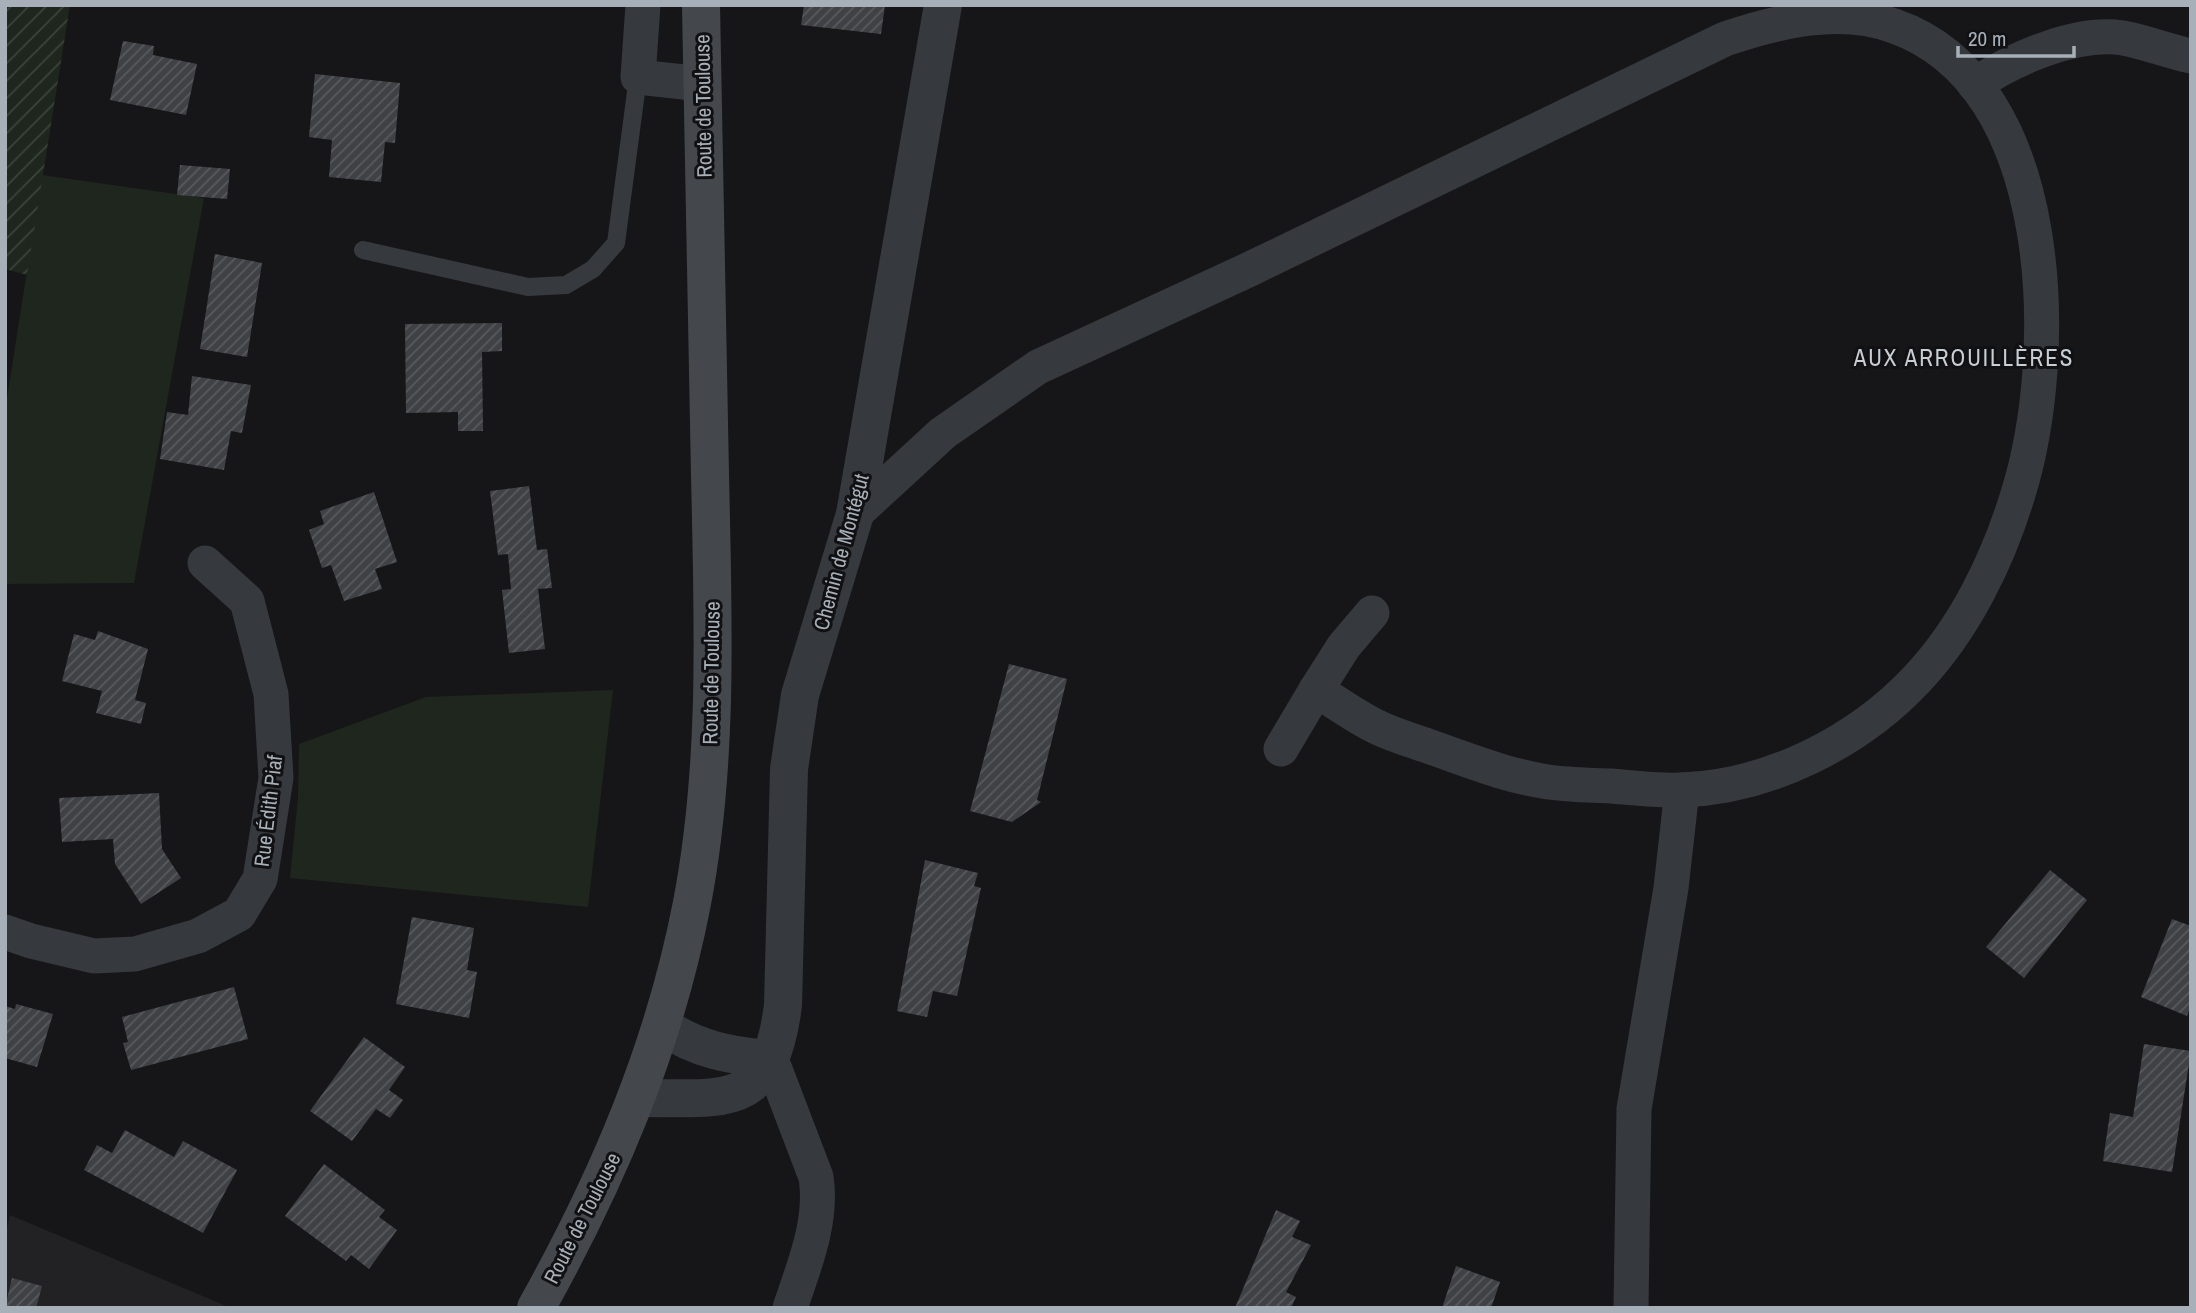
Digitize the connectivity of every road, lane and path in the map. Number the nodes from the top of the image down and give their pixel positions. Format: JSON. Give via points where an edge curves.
{"nodes":[{"id":1,"x":643,"y":5,"type":"edge"},
{"id":2,"x":701,"y":5,"type":"edge"},
{"id":3,"x":943,"y":5,"type":"edge"},
{"id":4,"x":2191,"y":56,"type":"edge"},
{"id":5,"x":638,"y":77,"type":"junction"},
{"id":6,"x":702,"y":84,"type":"junction"},
{"id":7,"x":1975,"y":85,"type":"junction"},
{"id":8,"x":363,"y":250,"type":"dead end"},
{"id":9,"x":855,"y":514,"type":"junction"},
{"id":10,"x":205,"y":564,"type":"dead end"},
{"id":11,"x":1372,"y":613,"type":"dead end"},
{"id":12,"x":1316,"y":691,"type":"junction"},
{"id":13,"x":1281,"y":749,"type":"dead end"},
{"id":14,"x":1682,"y":790,"type":"junction"},
{"id":15,"x":5,"y":932,"type":"edge"},
{"id":16,"x":662,"y":1026,"type":"junction"},
{"id":17,"x":771,"y":1059,"type":"junction"},
{"id":18,"x":638,"y":1098,"type":"junction"},
{"id":19,"x":536,"y":1308,"type":"edge"},
{"id":20,"x":790,"y":1308,"type":"edge"},
{"id":21,"x":1631,"y":1308,"type":"edge"}],
"edges":[{"from":1,"to":5,"type":"street"},
{"from":2,"to":6,"type":"main road","name":"Route de Toulouse"},
{"from":3,"to":9,"type":"street","name":"Chemin de Montégut"},
{"from":4,"to":7,"type":"street","via":[[2121,38],[2092,39],[2022,58]]},
{"from":5,"to":6,"type":"street"},
{"from":5,"to":8,"type":"lane","via":[[616,243],[593,269],[566,285],[528,287]]},
{"from":6,"to":16,"type":"main road","name":"Route de Toulouse","via":[[714,644],[709,764],[692,902]]},
{"from":7,"to":9,"type":"street","via":[[1948,55],[1892,24],[1829,17],[1760,27],[1695,52],[1250,269],[1038,366],[943,433]]},
{"from":7,"to":14,"type":"street","via":[[1998,120],[2016,162],[2039,271],[2042,326],[2041,380],[2032,438],[1998,548],[1944,647],[1877,715],[1842,740],[1761,776]]},
{"from":9,"to":17,"type":"street","name":"Chemin de Montégut","via":[[800,695],[789,769],[783,1005]]},
{"from":10,"to":15,"type":"street","name":"Rue Édith Piaf","via":[[247,601],[271,694],[276,778],[260,879],[239,914],[198,936],[135,954],[94,956]]},
{"from":11,"to":12,"type":"street"},
{"from":12,"to":13,"type":"street"},
{"from":12,"to":14,"type":"street","via":[[1377,727],[1502,772],[1548,782]]},
{"from":14,"to":21,"type":"street","via":[[1671,888],[1634,1110]]},
{"from":16,"to":17,"type":"street","via":[[685,1042],[713,1052]]},
{"from":16,"to":18,"type":"main road","name":"Route de Toulouse"},
{"from":17,"to":18,"type":"street","name":"Chemin de Montégut","via":[[754,1082],[737,1094]]},
{"from":17,"to":20,"type":"street","via":[[816,1177],[819,1197]]},
{"from":18,"to":19,"type":"main road","name":"Route de Toulouse","via":[[580,1230]]}]}
